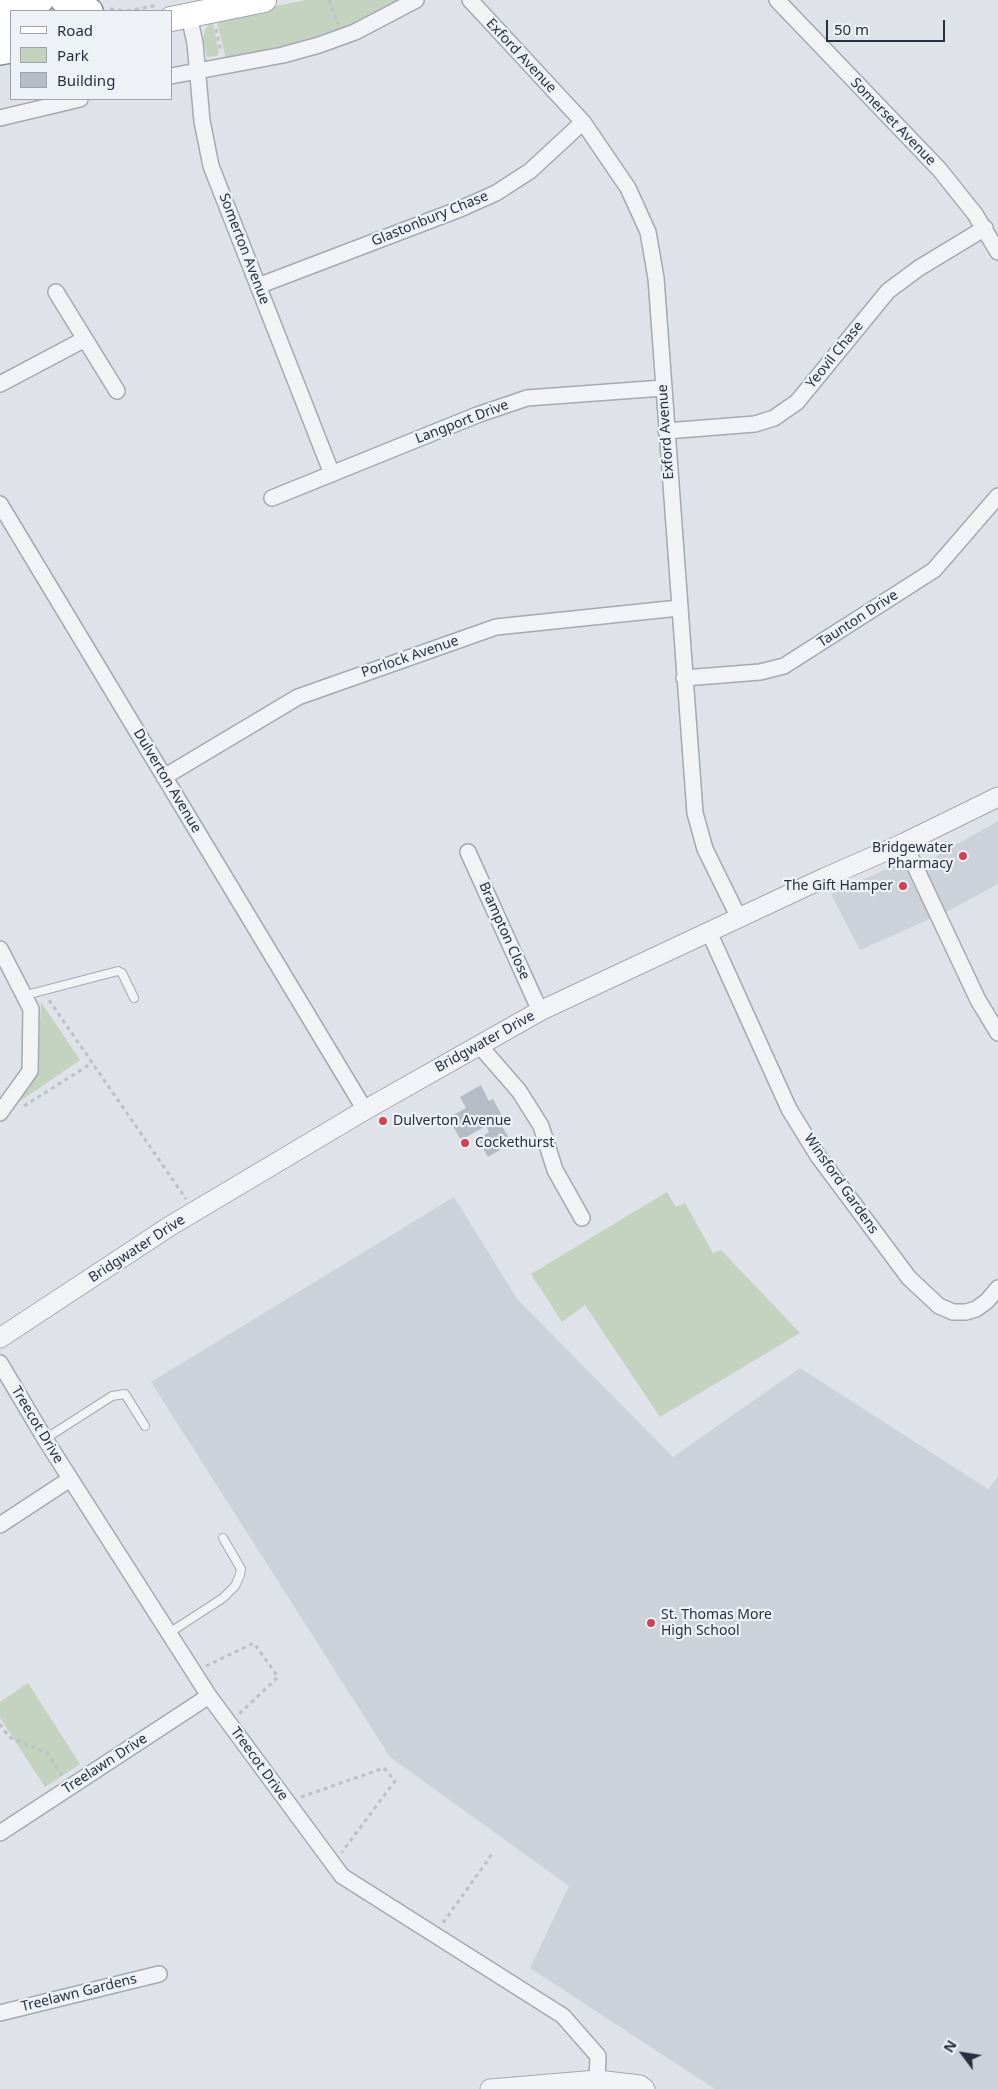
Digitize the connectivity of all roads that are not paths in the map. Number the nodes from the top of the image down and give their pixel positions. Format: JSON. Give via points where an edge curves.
{"nodes":[{"id":1,"x":8,"y":0,"type":"edge"},
{"id":2,"x":41,"y":0,"type":"edge"},
{"id":3,"x":63,"y":0,"type":"edge"},
{"id":4,"x":264,"y":0,"type":"edge"},
{"id":5,"x":416,"y":0,"type":"edge"},
{"id":6,"x":470,"y":0,"type":"edge"},
{"id":7,"x":777,"y":0,"type":"edge"},
{"id":8,"x":0,"y":6,"type":"edge"},
{"id":9,"x":26,"y":10,"type":"edge"},
{"id":10,"x":88,"y":10,"type":"edge"},
{"id":11,"x":180,"y":18,"type":"edge"},
{"id":12,"x":198,"y":70,"type":"junction"},
{"id":13,"x":172,"y":76,"type":"edge"},
{"id":14,"x":76,"y":100,"type":"edge"},
{"id":15,"x":0,"y":118,"type":"edge"},
{"id":16,"x":583,"y":122,"type":"junction"},
{"id":17,"x":991,"y":232,"type":"edge"},
{"id":18,"x":998,"y":252,"type":"edge"},
{"id":19,"x":258,"y":286,"type":"junction"},
{"id":20,"x":56,"y":292,"type":"dead end"},
{"id":21,"x":85,"y":339,"type":"junction"},
{"id":22,"x":0,"y":384,"type":"edge"},
{"id":23,"x":663,"y":388,"type":"junction"},
{"id":24,"x":117,"y":390,"type":"dead end"},
{"id":25,"x":666,"y":431,"type":"junction"},
{"id":26,"x":332,"y":474,"type":"junction"},
{"id":27,"x":998,"y":496,"type":"edge"},
{"id":28,"x":272,"y":498,"type":"dead end"},
{"id":29,"x":0,"y":504,"type":"edge"},
{"id":30,"x":679,"y":608,"type":"junction"},
{"id":31,"x":684,"y":678,"type":"junction"},
{"id":32,"x":164,"y":777,"type":"junction"},
{"id":33,"x":998,"y":797,"type":"edge"},
{"id":34,"x":904,"y":843,"type":"junction"},
{"id":35,"x":468,"y":852,"type":"dead end"},
{"id":36,"x":738,"y":918,"type":"junction"},
{"id":37,"x":708,"y":932,"type":"junction"},
{"id":38,"x":0,"y":950,"type":"edge"},
{"id":39,"x":26,"y":995,"type":"junction"},
{"id":40,"x":134,"y":998,"type":"dead end"},
{"id":41,"x":540,"y":1010,"type":"junction"},
{"id":42,"x":998,"y":1033,"type":"edge"},
{"id":43,"x":479,"y":1044,"type":"junction"},
{"id":44,"x":365,"y":1110,"type":"junction"},
{"id":45,"x":0,"y":1112,"type":"edge"},
{"id":46,"x":582,"y":1218,"type":"dead end"},
{"id":47,"x":998,"y":1288,"type":"edge"},
{"id":48,"x":0,"y":1338,"type":"edge"},
{"id":49,"x":0,"y":1363,"type":"edge"},
{"id":50,"x":146,"y":1426,"type":"dead end"},
{"id":51,"x":45,"y":1440,"type":"junction"},
{"id":52,"x":70,"y":1479,"type":"junction"},
{"id":53,"x":0,"y":1525,"type":"edge"},
{"id":54,"x":223,"y":1538,"type":"dead end"},
{"id":55,"x":169,"y":1633,"type":"junction"},
{"id":56,"x":210,"y":1696,"type":"junction"},
{"id":57,"x":0,"y":1833,"type":"edge"},
{"id":58,"x":158,"y":1974,"type":"dead end"},
{"id":59,"x":0,"y":2013,"type":"edge"},
{"id":60,"x":597,"y":2080,"type":"junction"},
{"id":61,"x":490,"y":2089,"type":"edge"},
{"id":62,"x":645,"y":2089,"type":"edge"}],
"edges":[{"from":1,"to":8,"type":"highway"},
{"from":2,"to":9,"type":"highway"},
{"from":3,"to":10,"type":"highway"},
{"from":4,"to":11,"type":"main road"},
{"from":5,"to":12,"type":"street","via":[[343,36],[283,55]]},
{"from":6,"to":16,"type":"street","name":"Exford Avenue"},
{"from":7,"to":17,"type":"street","name":"Somerset Avenue","via":[[939,170]]},
{"from":11,"to":12,"type":"street","name":"Somerton Avenue"},
{"from":12,"to":13,"type":"street"},
{"from":12,"to":19,"type":"street","name":"Somerton Avenue","via":[[202,121],[211,166]]},
{"from":14,"to":15,"type":"street"},
{"from":16,"to":19,"type":"street","name":"Glastonbury Chase","via":[[530,171],[496,193]]},
{"from":16,"to":23,"type":"street","name":"Exford Avenue","via":[[628,188],[648,232],[656,278]]},
{"from":17,"to":18,"type":"street","name":"Somerset Avenue"},
{"from":17,"to":25,"type":"street","name":"Yeovil Chase","via":[[919,268],[888,291],[797,402],[774,418],[755,424]]},
{"from":19,"to":26,"type":"street","name":"Somerton Avenue"},
{"from":20,"to":21,"type":"street"},
{"from":21,"to":22,"type":"street"},
{"from":21,"to":24,"type":"street"},
{"from":23,"to":25,"type":"street","name":"Exford Avenue"},
{"from":23,"to":26,"type":"street","name":"Langport Drive","via":[[527,398]]},
{"from":25,"to":30,"type":"street","name":"Exford Avenue"},
{"from":26,"to":28,"type":"street","name":"Langport Drive"},
{"from":27,"to":31,"type":"street","name":"Taunton Drive","via":[[934,570],[784,666],[760,672]]},
{"from":29,"to":32,"type":"street","name":"Dulverton Avenue"},
{"from":30,"to":31,"type":"street","name":"Exford Avenue"},
{"from":30,"to":32,"type":"street","name":"Porlock Avenue","via":[[496,627],[298,697]]},
{"from":31,"to":36,"type":"street","name":"Exford Avenue","via":[[694,813],[705,849]]},
{"from":32,"to":44,"type":"street","name":"Dulverton Avenue"},
{"from":33,"to":34,"type":"street","name":"Bridgwater Drive"},
{"from":34,"to":36,"type":"street","name":"Bridgwater Drive"},
{"from":34,"to":42,"type":"street","via":[[978,1000]]},
{"from":35,"to":41,"type":"street","name":"Brampton Close"},
{"from":36,"to":37,"type":"street","name":"Bridgwater Drive"},
{"from":37,"to":41,"type":"street","name":"Bridgwater Drive"},
{"from":37,"to":47,"type":"street","name":"Winsford Gardens","via":[[790,1109],[818,1156],[909,1278],[939,1306],[953,1312],[976,1309]]},
{"from":38,"to":39,"type":"street"},
{"from":39,"to":40,"type":"lane","via":[[118,971]]},
{"from":39,"to":45,"type":"street","via":[[31,1009],[30,1071]]},
{"from":41,"to":43,"type":"street","name":"Bridgwater Drive"},
{"from":43,"to":44,"type":"street","name":"Bridgwater Drive"},
{"from":43,"to":46,"type":"street","via":[[519,1091],[541,1126],[555,1170]]},
{"from":44,"to":48,"type":"street","name":"Bridgwater Drive","via":[[194,1212]]},
{"from":49,"to":51,"type":"street","name":"Treecot Drive"},
{"from":50,"to":51,"type":"lane","via":[[125,1394],[112,1396]]},
{"from":51,"to":52,"type":"street","name":"Treecot Drive"},
{"from":52,"to":53,"type":"street"},
{"from":52,"to":55,"type":"street","name":"Treecot Drive"},
{"from":54,"to":55,"type":"lane","via":[[241,1569],[235,1586],[224,1598]]},
{"from":55,"to":56,"type":"street","name":"Treecot Drive"},
{"from":56,"to":57,"type":"street","name":"Treelawn Drive"},
{"from":56,"to":60,"type":"street","name":"Treecot Drive","via":[[342,1876],[563,2016],[598,2056]]},
{"from":58,"to":59,"type":"street","name":"Treelawn Gardens"},
{"from":60,"to":61,"type":"street"},
{"from":60,"to":62,"type":"street"}]}
